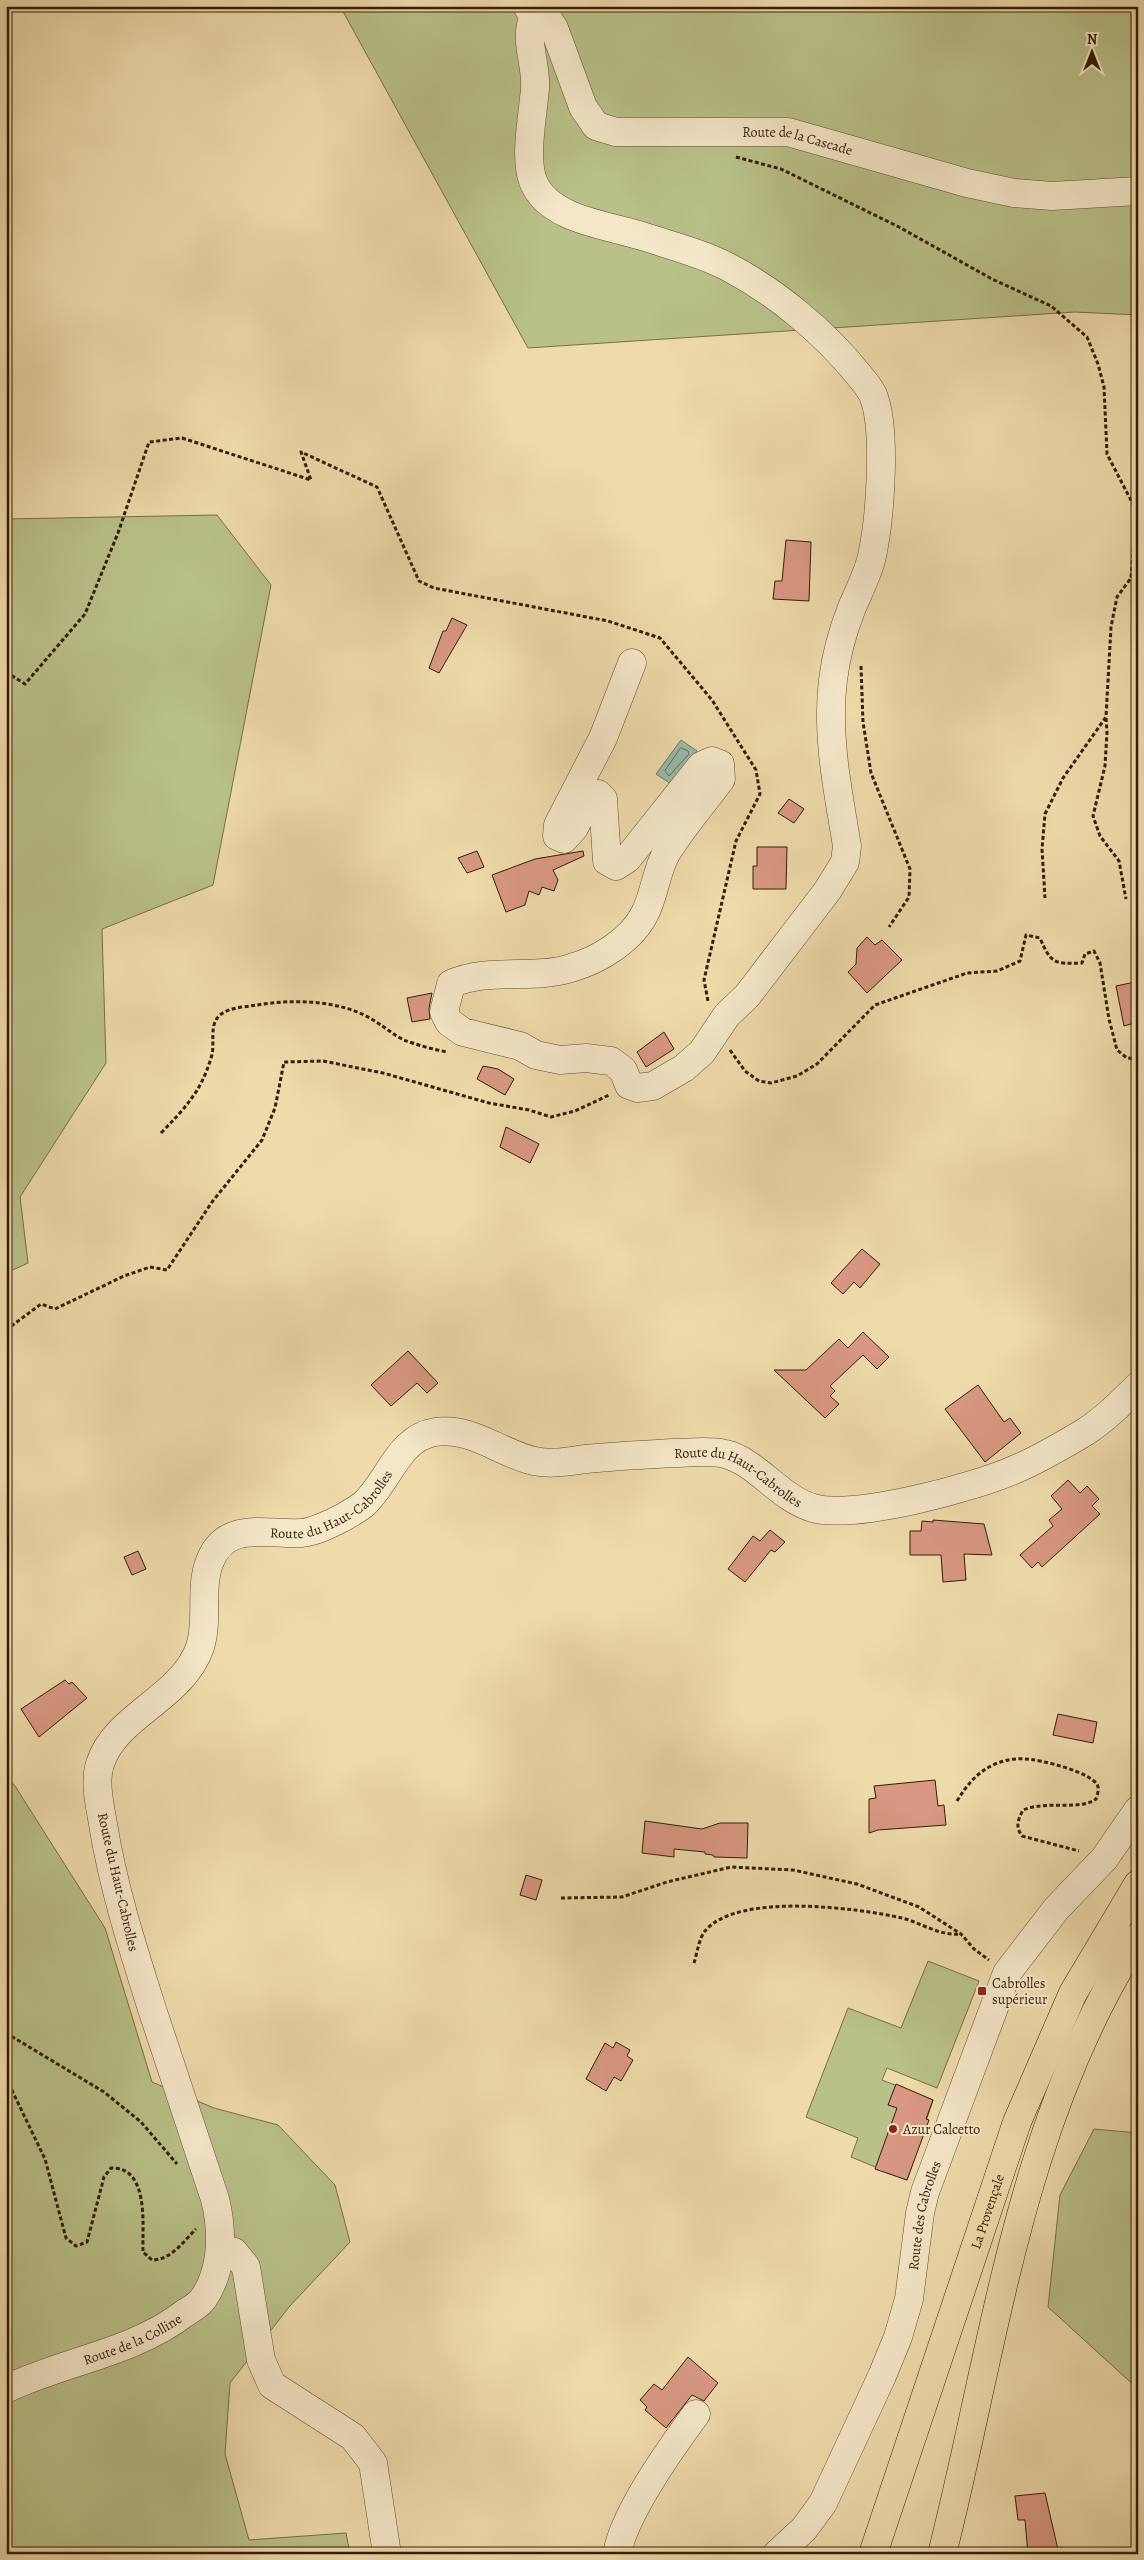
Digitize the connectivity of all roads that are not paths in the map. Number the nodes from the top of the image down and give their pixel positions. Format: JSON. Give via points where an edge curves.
{"nodes":[{"id":1,"x":531,"y":11,"type":"edge"},
{"id":2,"x":1138,"y":192,"type":"edge"},
{"id":3,"x":632,"y":663,"type":"dead end"},
{"id":4,"x":1138,"y":1386,"type":"edge"},
{"id":5,"x":1138,"y":1810,"type":"edge"},
{"id":6,"x":1138,"y":1884,"type":"edge"},
{"id":7,"x":1138,"y":1937,"type":"edge"},
{"id":8,"x":221,"y":2236,"type":"junction"},
{"id":9,"x":6,"y":2389,"type":"edge"},
{"id":10,"x":696,"y":2414,"type":"dead end"},
{"id":11,"x":387,"y":2554,"type":"edge"},
{"id":12,"x":617,"y":2554,"type":"edge"},
{"id":13,"x":777,"y":2554,"type":"edge"},
{"id":14,"x":873,"y":2554,"type":"edge"},
{"id":15,"x":942,"y":2554,"type":"edge"}],
"edges":[{"from":1,"to":2,"type":"street","name":"Route de la Cascade","via":[[547,18],[554,28],[583,107],[596,126],[616,132],[788,132],[967,183],[1014,193],[1052,196]]},
{"from":1,"to":3,"type":"street","via":[[529,38],[536,78],[529,162],[534,183],[545,198],[576,218],[639,235],[728,266],[765,289],[810,325],[858,374],[873,395],[879,420],[877,515],[872,558],[839,644],[833,682],[830,728],[847,846],[845,862],[828,890],[748,996],[722,1021],[702,1052],[684,1068],[653,1086],[638,1088],[629,1085],[623,1070],[611,1061],[586,1058],[560,1060],[536,1055],[520,1046],[463,1032],[449,1022],[444,1012],[451,984],[461,980],[545,974],[571,968],[592,961],[628,937],[645,913],[666,854],[721,779],[720,764],[712,761],[701,766],[627,859],[616,866],[607,861],[603,799],[598,794],[590,796],[574,828],[564,839],[557,836],[558,826],[603,738]]},
{"from":4,"to":8,"type":"street","name":"Route du Haut-Cabrolles","via":[[1090,1429],[1014,1471],[892,1505],[839,1512],[812,1508],[778,1490],[748,1464],[728,1454],[705,1452],[541,1462],[453,1431],[433,1432],[415,1439],[362,1505],[336,1521],[306,1532],[252,1530],[230,1537],[211,1556],[206,1576],[201,1644],[190,1669],[105,1750],[98,1770],[107,1846],[131,1944],[215,2200]]},
{"from":5,"to":13,"type":"street","name":"Route des Cabrolles","via":[[1104,1859],[1057,1908],[1007,1973],[925,2192],[909,2300],[895,2345],[823,2503],[804,2529]]},
{"from":6,"to":14,"type":"highway","name":"La Provençale","via":[[1073,1994],[1017,2122]]},
{"from":7,"to":15,"type":"highway","via":[[1081,2045],[1037,2156],[1006,2269]]},
{"from":8,"to":9,"type":"street","name":"Route de la Colline","via":[[215,2273],[203,2300],[175,2321],[123,2347]]},
{"from":8,"to":11,"type":"street","via":[[246,2267],[261,2360],[272,2385],[353,2437],[373,2463]]},
{"from":10,"to":12,"type":"street","via":[[661,2464],[620,2537]]}]}
